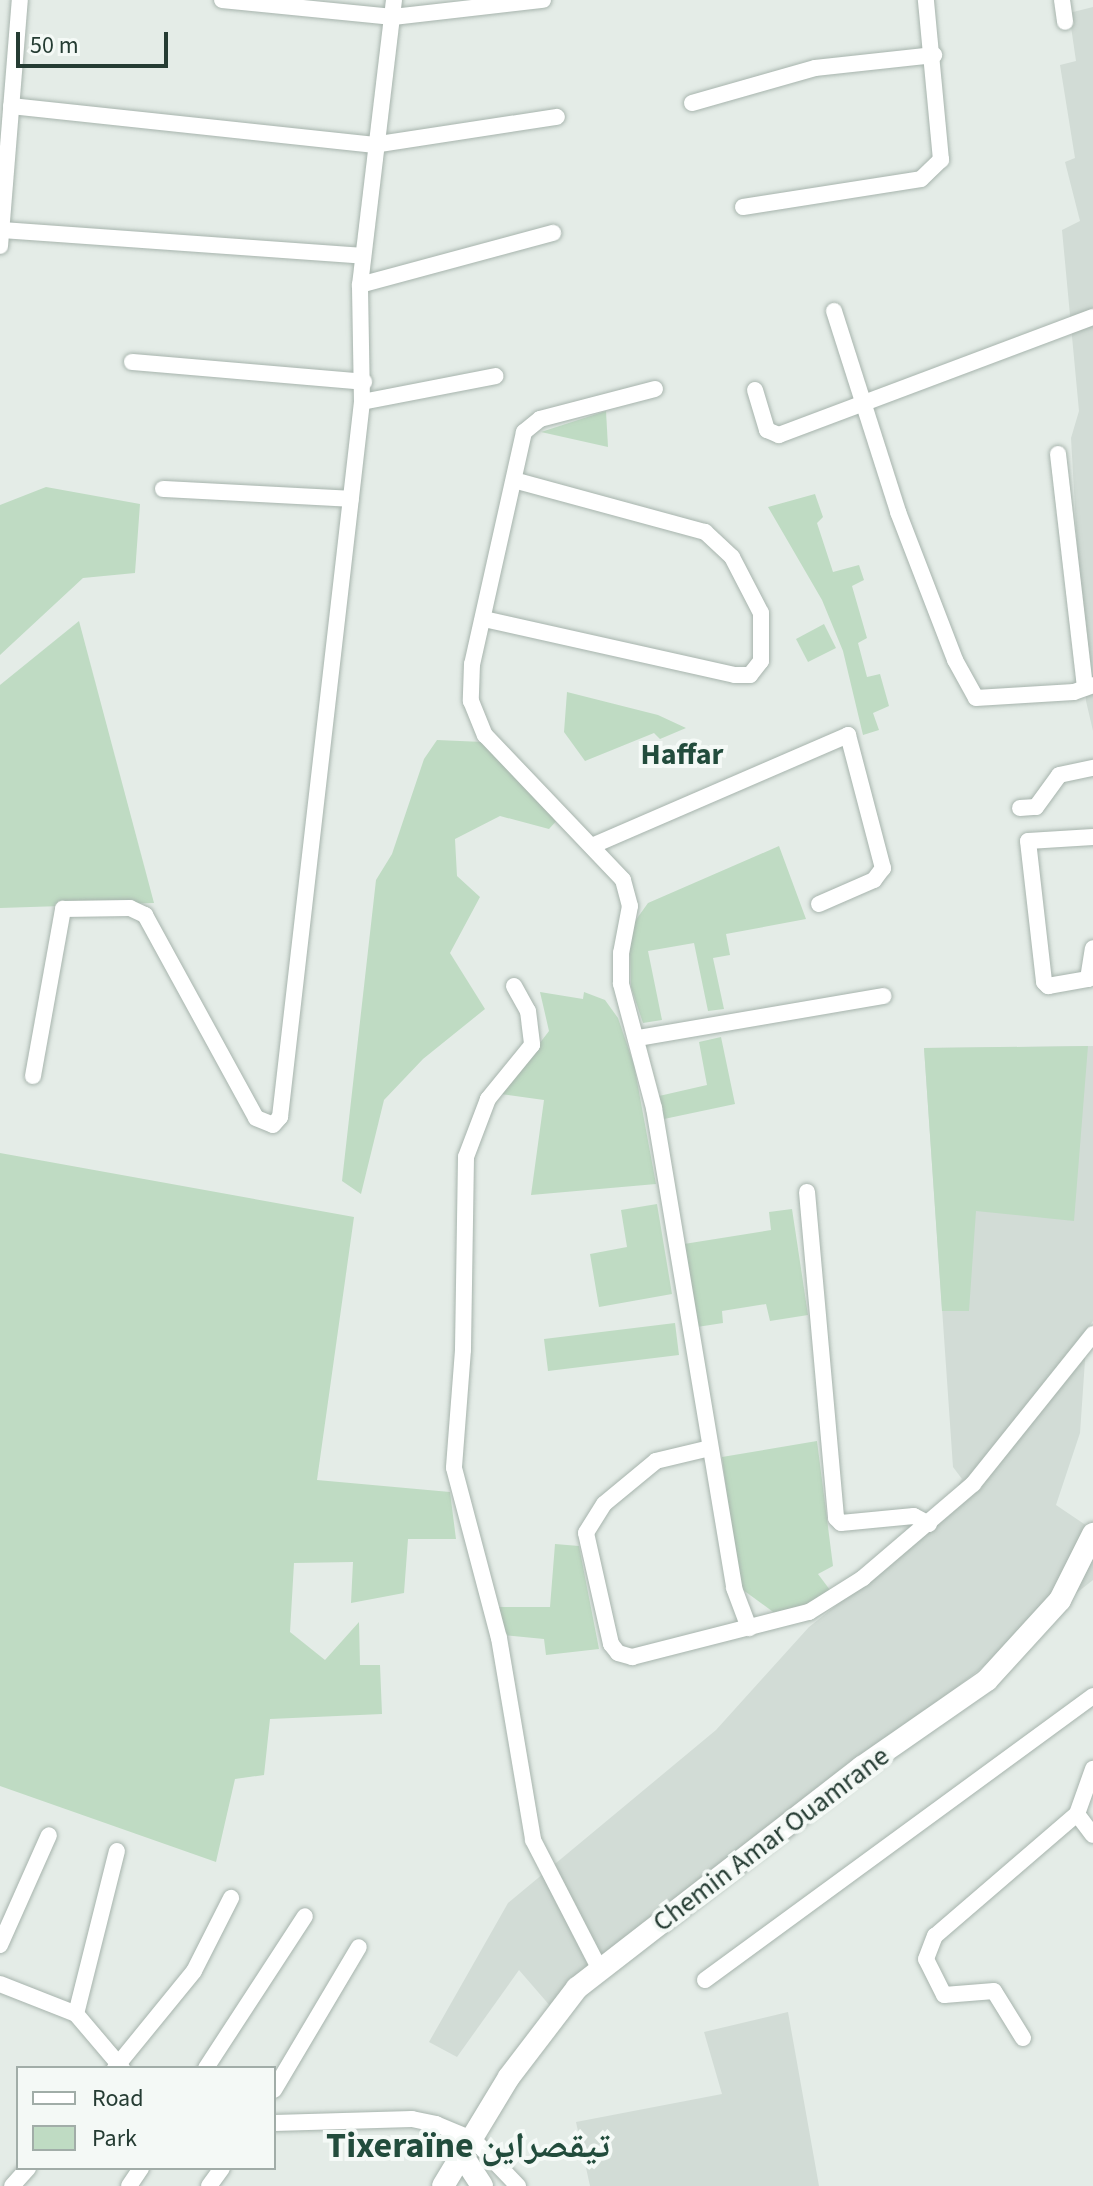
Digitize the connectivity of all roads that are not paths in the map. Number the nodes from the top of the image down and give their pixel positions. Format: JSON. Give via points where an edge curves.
{"nodes":[{"id":1,"x":20,"y":0,"type":"edge"},
{"id":2,"x":222,"y":0,"type":"edge"},
{"id":3,"x":394,"y":0,"type":"edge"},
{"id":4,"x":543,"y":0,"type":"edge"},
{"id":5,"x":926,"y":0,"type":"edge"},
{"id":6,"x":1062,"y":0,"type":"edge"},
{"id":7,"x":262,"y":2,"type":"edge"},
{"id":8,"x":393,"y":17,"type":"junction"},
{"id":9,"x":1065,"y":22,"type":"dead end"},
{"id":10,"x":934,"y":55,"type":"junction"},
{"id":11,"x":692,"y":103,"type":"dead end"},
{"id":12,"x":11,"y":106,"type":"junction"},
{"id":13,"x":557,"y":117,"type":"dead end"},
{"id":14,"x":373,"y":145,"type":"junction"},
{"id":15,"x":743,"y":207,"type":"dead end"},
{"id":16,"x":553,"y":233,"type":"dead end"},
{"id":17,"x":2,"y":238,"type":"edge"},
{"id":18,"x":363,"y":256,"type":"junction"},
{"id":19,"x":360,"y":285,"type":"junction"},
{"id":20,"x":834,"y":311,"type":"dead end"},
{"id":21,"x":1093,"y":317,"type":"edge"},
{"id":22,"x":132,"y":362,"type":"dead end"},
{"id":23,"x":496,"y":376,"type":"dead end"},
{"id":24,"x":364,"y":382,"type":"junction"},
{"id":25,"x":655,"y":389,"type":"dead end"},
{"id":26,"x":755,"y":390,"type":"dead end"},
{"id":27,"x":362,"y":402,"type":"junction"},
{"id":28,"x":866,"y":406,"type":"junction"},
{"id":29,"x":1058,"y":454,"type":"dead end"},
{"id":30,"x":514,"y":480,"type":"junction"},
{"id":31,"x":163,"y":489,"type":"dead end"},
{"id":32,"x":351,"y":499,"type":"junction"},
{"id":33,"x":484,"y":619,"type":"junction"},
{"id":34,"x":1089,"y":686,"type":"edge"},
{"id":35,"x":1093,"y":768,"type":"edge"},
{"id":36,"x":1020,"y":808,"type":"dead end"},
{"id":37,"x":1093,"y":837,"type":"edge"},
{"id":38,"x":594,"y":845,"type":"junction"},
{"id":39,"x":819,"y":904,"type":"dead end"},
{"id":40,"x":1093,"y":948,"type":"edge"},
{"id":41,"x":514,"y":986,"type":"dead end"},
{"id":42,"x":883,"y":996,"type":"dead end"},
{"id":43,"x":638,"y":1038,"type":"junction"},
{"id":44,"x":33,"y":1076,"type":"dead end"},
{"id":45,"x":807,"y":1192,"type":"dead end"},
{"id":46,"x":1093,"y":1334,"type":"edge"},
{"id":47,"x":710,"y":1448,"type":"junction"},
{"id":48,"x":929,"y":1524,"type":"junction"},
{"id":49,"x":1093,"y":1534,"type":"edge"},
{"id":50,"x":749,"y":1628,"type":"junction"},
{"id":51,"x":1093,"y":1696,"type":"edge"},
{"id":52,"x":1093,"y":1769,"type":"edge"},
{"id":53,"x":1077,"y":1814,"type":"junction"},
{"id":54,"x":49,"y":1835,"type":"dead end"},
{"id":55,"x":1093,"y":1835,"type":"edge"},
{"id":56,"x":117,"y":1851,"type":"dead end"},
{"id":57,"x":231,"y":1898,"type":"dead end"},
{"id":58,"x":305,"y":1916,"type":"dead end"},
{"id":59,"x":0,"y":1945,"type":"edge"},
{"id":60,"x":359,"y":1947,"type":"dead end"},
{"id":61,"x":600,"y":1970,"type":"junction"},
{"id":62,"x":705,"y":1980,"type":"dead end"},
{"id":63,"x":0,"y":1984,"type":"edge"},
{"id":64,"x":76,"y":2014,"type":"junction"},
{"id":65,"x":1023,"y":2038,"type":"dead end"},
{"id":66,"x":117,"y":2066,"type":"edge"},
{"id":67,"x":119,"y":2066,"type":"edge"},
{"id":68,"x":207,"y":2066,"type":"edge"},
{"id":69,"x":276,"y":2087,"type":"edge"},
{"id":70,"x":276,"y":2123,"type":"edge"},
{"id":71,"x":469,"y":2149,"type":"junction"},
{"id":72,"x":26,"y":2170,"type":"edge"},
{"id":73,"x":12,"y":2186,"type":"edge"},
{"id":74,"x":443,"y":2186,"type":"edge"},
{"id":75,"x":482,"y":2186,"type":"edge"},
{"id":76,"x":518,"y":2186,"type":"edge"}],
"edges":[{"from":1,"to":12,"type":"street"},
{"from":2,"to":7,"type":"street"},
{"from":3,"to":8,"type":"street"},
{"from":4,"to":8,"type":"street"},
{"from":5,"to":10,"type":"street"},
{"from":6,"to":9,"type":"street"},
{"from":7,"to":8,"type":"street"},
{"from":8,"to":14,"type":"street"},
{"from":10,"to":11,"type":"street","via":[[815,68]]},
{"from":10,"to":15,"type":"street","via":[[941,160],[921,179]]},
{"from":12,"to":14,"type":"street"},
{"from":12,"to":17,"type":"street"},
{"from":13,"to":14,"type":"street"},
{"from":14,"to":18,"type":"street"},
{"from":16,"to":19,"type":"street"},
{"from":17,"to":18,"type":"street"},
{"from":18,"to":19,"type":"street"},
{"from":19,"to":24,"type":"street"},
{"from":20,"to":28,"type":"street"},
{"from":21,"to":28,"type":"street"},
{"from":22,"to":24,"type":"street"},
{"from":23,"to":27,"type":"street"},
{"from":24,"to":27,"type":"street"},
{"from":25,"to":30,"type":"street","via":[[530,425]]},
{"from":26,"to":28,"type":"street","via":[[767,430],[779,435]]},
{"from":27,"to":32,"type":"street"},
{"from":28,"to":34,"type":"street","via":[[898,512],[955,660],[976,698]]},
{"from":29,"to":34,"type":"street"},
{"from":30,"to":33,"type":"street"},
{"from":30,"to":33,"type":"street","via":[[705,532],[732,557],[761,613],[761,661],[750,675],[735,675]]},
{"from":31,"to":32,"type":"street"},
{"from":32,"to":44,"type":"street","via":[[280,1117],[273,1125],[256,1118],[145,915],[130,908],[63,909]]},
{"from":33,"to":38,"type":"street","via":[[472,664],[475,720]]},
{"from":35,"to":36,"type":"street","via":[[1059,775],[1036,807]]},
{"from":37,"to":40,"type":"street","via":[[1028,841],[1044,982],[1048,986],[1088,979]]},
{"from":38,"to":39,"type":"street","via":[[848,735],[882,876]]},
{"from":38,"to":43,"type":"street","via":[[623,880],[630,906],[621,984]]},
{"from":41,"to":61,"type":"street","via":[[528,1011],[532,1045],[488,1099],[466,1157],[463,1350],[454,1468],[499,1638],[533,1840]]},
{"from":42,"to":43,"type":"street"},
{"from":43,"to":47,"type":"street"},
{"from":45,"to":48,"type":"street","via":[[836,1518],[841,1523],[914,1516]]},
{"from":46,"to":48,"type":"street","via":[[973,1484]]},
{"from":47,"to":50,"type":"street","via":[[734,1588]]},
{"from":47,"to":50,"type":"street","via":[[656,1461],[604,1504],[586,1533],[611,1644],[618,1653],[632,1657]]},
{"from":48,"to":50,"type":"street","via":[[823,1604]]},
{"from":49,"to":61,"type":"main road","name":"Chemin Amar Ouamrane","via":[[1060,1600],[987,1680],[862,1767]]},
{"from":51,"to":62,"type":"street"},
{"from":52,"to":53,"type":"street"},
{"from":53,"to":55,"type":"street"},
{"from":53,"to":65,"type":"street","via":[[935,1936],[926,1959],[944,1995],[994,1991]]},
{"from":54,"to":59,"type":"street"},
{"from":56,"to":64,"type":"street"},
{"from":57,"to":67,"type":"street","via":[[194,1971]]},
{"from":58,"to":68,"type":"street"},
{"from":60,"to":69,"type":"street"},
{"from":61,"to":71,"type":"main road","name":"Chemin Amar Ouamrane","via":[[577,1988],[534,2042]]},
{"from":63,"to":64,"type":"street"},
{"from":64,"to":66,"type":"street"},
{"from":70,"to":71,"type":"street","via":[[412,2119]]},
{"from":71,"to":74,"type":"main road","name":"Chemin Amar Ouamrane"},
{"from":71,"to":75,"type":"main road"},
{"from":71,"to":76,"type":"street"},
{"from":72,"to":73,"type":"street"}]}
